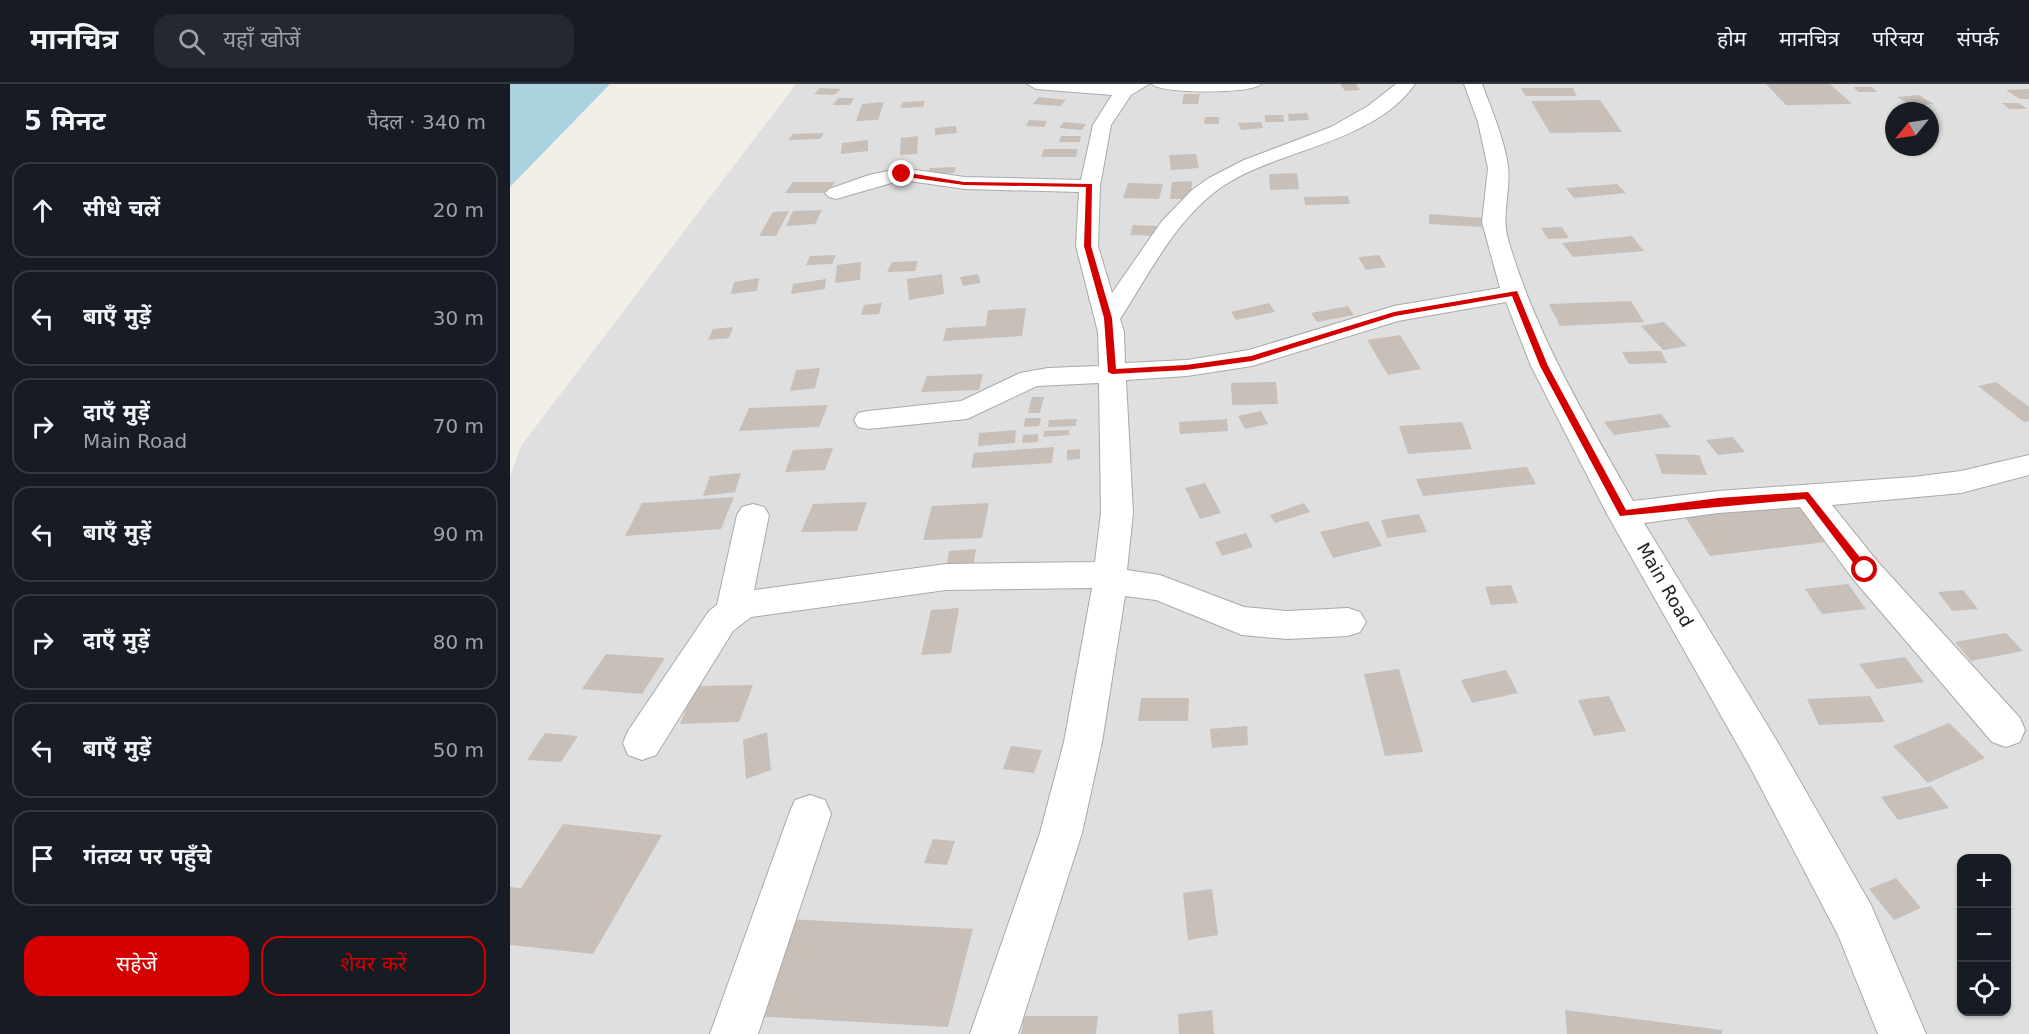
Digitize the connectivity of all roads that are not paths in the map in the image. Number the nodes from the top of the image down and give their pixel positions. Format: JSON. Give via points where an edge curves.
{"nodes":[{"id":1,"x":1036,"y":84,"type":"edge"},
{"id":2,"x":1161,"y":84,"type":"edge"},
{"id":3,"x":1252,"y":84,"type":"edge"},
{"id":4,"x":1406,"y":84,"type":"edge"},
{"id":5,"x":1473,"y":84,"type":"edge"},
{"id":6,"x":1132,"y":87,"type":"edge"},
{"id":7,"x":1090,"y":186,"type":"junction"},
{"id":8,"x":836,"y":193,"type":"dead end"},
{"id":9,"x":1514,"y":293,"type":"junction"},
{"id":10,"x":1108,"y":318,"type":"junction"},
{"id":11,"x":1112,"y":373,"type":"junction"},
{"id":12,"x":868,"y":420,"type":"dead end"},
{"id":13,"x":2029,"y":465,"type":"edge"},
{"id":14,"x":1808,"y":496,"type":"junction"},
{"id":15,"x":1623,"y":514,"type":"junction"},
{"id":16,"x":753,"y":515,"type":"dead end"},
{"id":17,"x":1109,"y":577,"type":"junction"},
{"id":18,"x":733,"y":609,"type":"junction"},
{"id":19,"x":1348,"y":622,"type":"dead end"},
{"id":20,"x":2006,"y":729,"type":"dead end"},
{"id":21,"x":642,"y":743,"type":"dead end"},
{"id":22,"x":810,"y":814,"type":"dead end"},
{"id":23,"x":734,"y":1034,"type":"edge"},
{"id":24,"x":994,"y":1034,"type":"edge"},
{"id":25,"x":1902,"y":1034,"type":"edge"}],
"edges":[{"from":1,"to":6,"type":"street"},
{"from":2,"to":3,"type":"street"},
{"from":4,"to":10,"type":"street","via":[[1383,105],[1334,133],[1240,169],[1194,198]]},
{"from":5,"to":9,"type":"street","name":"Main Road","via":[[1498,168],[1493,222]]},
{"from":6,"to":7,"type":"street","via":[[1102,125]]},
{"from":7,"to":8,"type":"street","via":[[964,183],[902,174]]},
{"from":7,"to":10,"type":"street","via":[[1087,246]]},
{"from":9,"to":11,"type":"street","via":[[1394,314],[1252,358]]},
{"from":9,"to":15,"type":"street","name":"Main Road","via":[[1544,366]]},
{"from":10,"to":11,"type":"street"},
{"from":11,"to":12,"type":"street","via":[[1039,378],[1016,385],[968,410]]},
{"from":11,"to":17,"type":"street","via":[[1117,513]]},
{"from":13,"to":14,"type":"street","via":[[1961,482]]},
{"from":14,"to":15,"type":"street"},
{"from":14,"to":20,"type":"street","via":[[1865,570]]},
{"from":15,"to":25,"type":"street","name":"Main Road","via":[[1763,753],[1855,921]]},
{"from":16,"to":18,"type":"street"},
{"from":17,"to":18,"type":"street","via":[[936,578],[750,602]]},
{"from":17,"to":19,"type":"street","via":[[1160,588],[1242,621]]},
{"from":17,"to":24,"type":"street","via":[[1083,742],[1061,833]]},
{"from":18,"to":21,"type":"street","via":[[721,621]]},
{"from":22,"to":23,"type":"street"}]}
